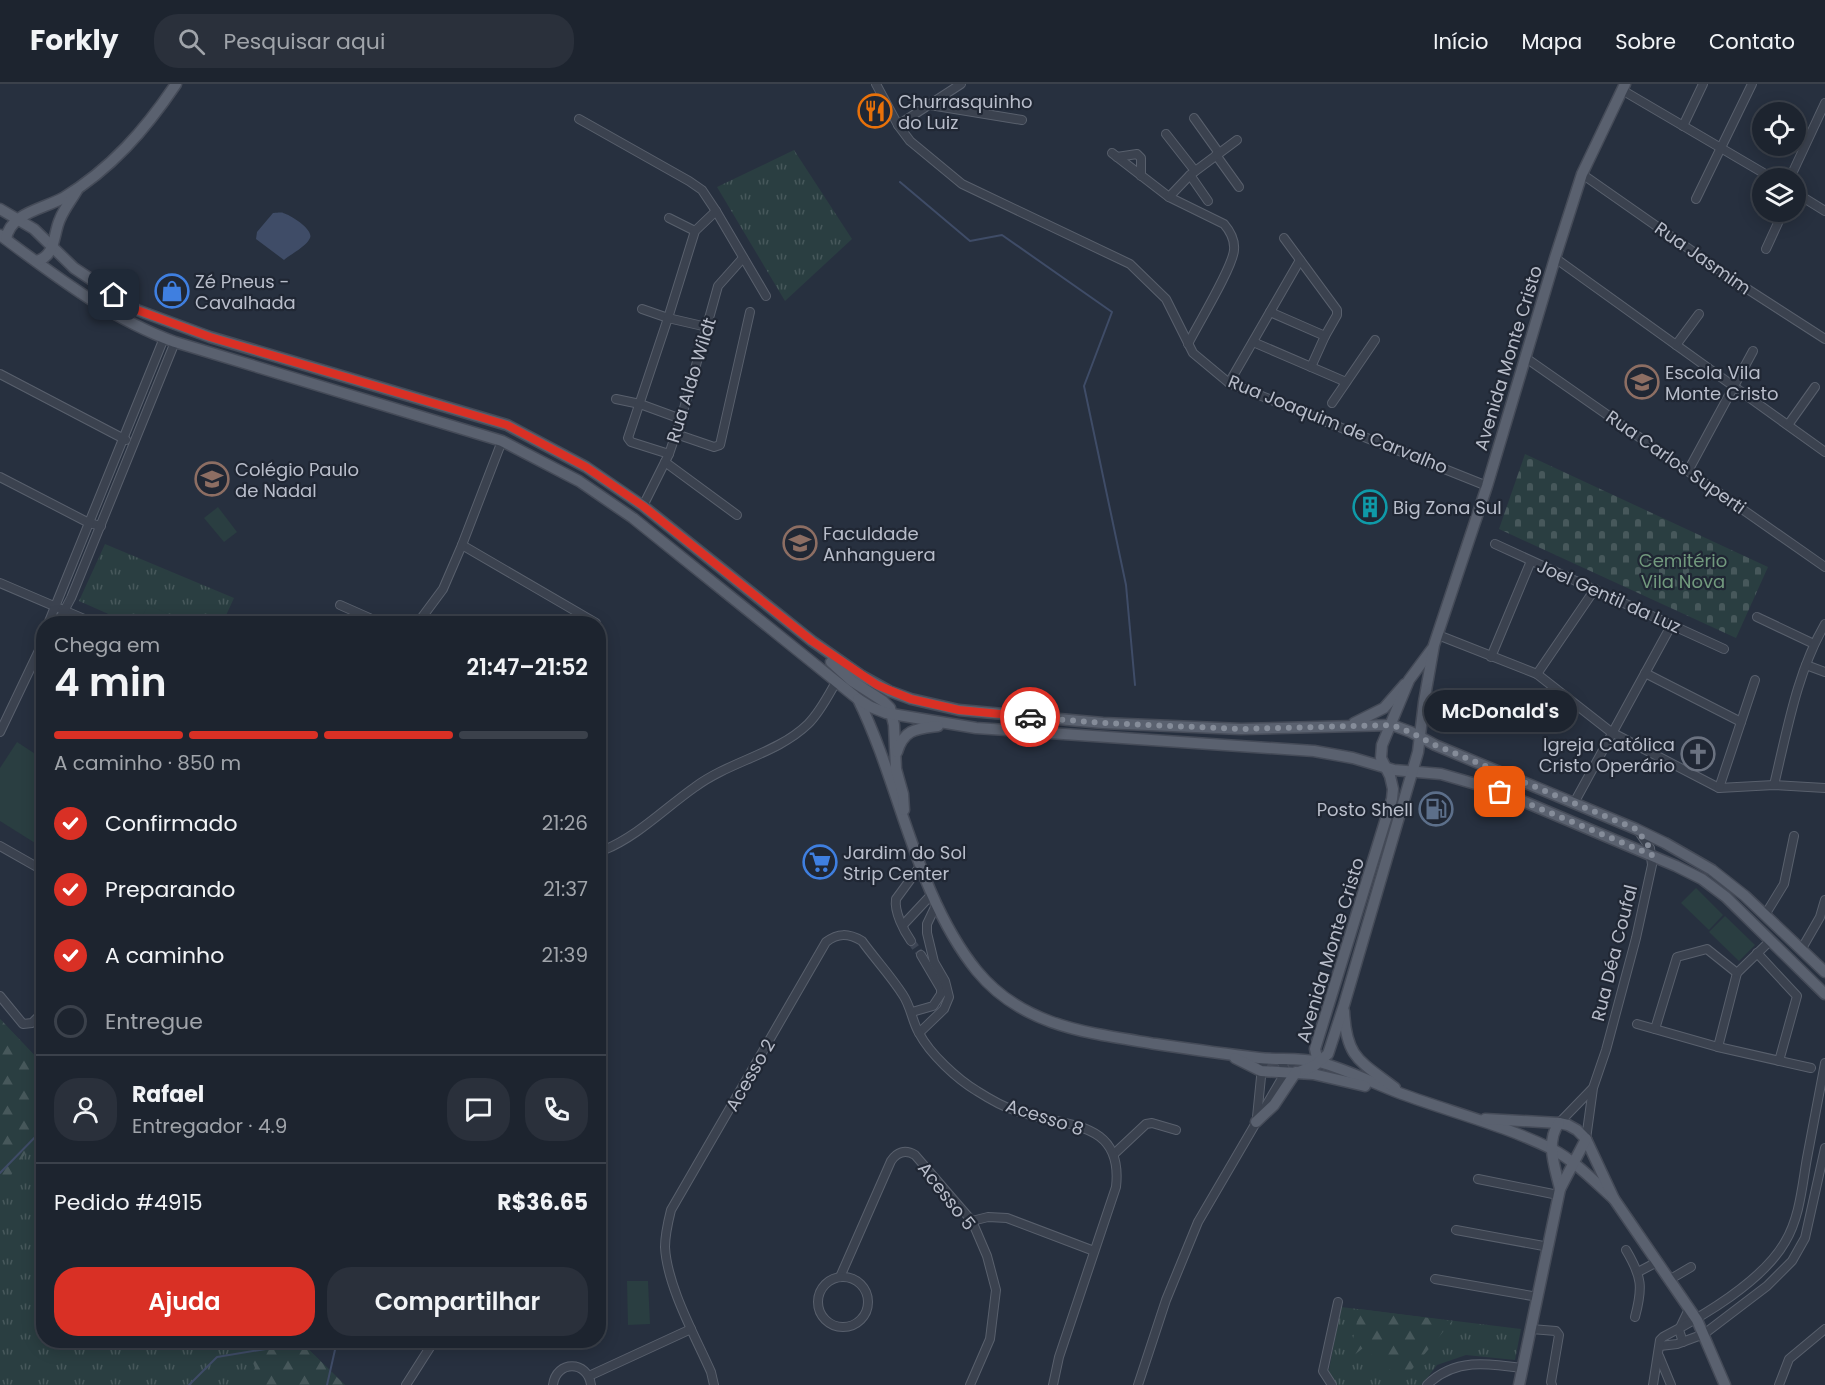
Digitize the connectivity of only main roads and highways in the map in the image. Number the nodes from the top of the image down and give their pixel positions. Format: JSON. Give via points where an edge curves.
{"nodes":[{"id":1,"x":176,"y":84,"type":"edge"},
{"id":2,"x":1623,"y":87,"type":"edge"},
{"id":3,"x":79,"y":187,"type":"junction"},
{"id":4,"x":0,"y":209,"type":"edge"},
{"id":5,"x":17,"y":219,"type":"junction"},
{"id":6,"x":3,"y":237,"type":"edge"},
{"id":7,"x":52,"y":246,"type":"junction"},
{"id":8,"x":36,"y":261,"type":"junction"},
{"id":9,"x":681,"y":556,"type":"junction"},
{"id":10,"x":733,"y":578,"type":"junction"},
{"id":11,"x":747,"y":608,"type":"junction"},
{"id":12,"x":795,"y":628,"type":"junction"},
{"id":13,"x":1436,"y":640,"type":"junction"},
{"id":14,"x":812,"y":641,"type":"junction"},
{"id":15,"x":1409,"y":680,"type":"junction"},
{"id":16,"x":858,"y":699,"type":"junction"},
{"id":17,"x":893,"y":714,"type":"junction"},
{"id":18,"x":948,"y":724,"type":"junction"},
{"id":19,"x":1351,"y":724,"type":"junction"},
{"id":20,"x":1392,"y":725,"type":"junction"},
{"id":21,"x":1419,"y":737,"type":"junction"},
{"id":22,"x":895,"y":758,"type":"junction"},
{"id":23,"x":1384,"y":767,"type":"junction"},
{"id":24,"x":1412,"y":771,"type":"junction"},
{"id":25,"x":905,"y":819,"type":"junction"},
{"id":26,"x":1825,"y":972,"type":"edge"},
{"id":27,"x":1825,"y":994,"type":"edge"},
{"id":28,"x":1344,"y":1005,"type":"junction"},
{"id":29,"x":1226,"y":1054,"type":"junction"},
{"id":30,"x":1318,"y":1062,"type":"junction"},
{"id":31,"x":1293,"y":1072,"type":"junction"},
{"id":32,"x":1363,"y":1086,"type":"junction"},
{"id":33,"x":1405,"y":1095,"type":"junction"},
{"id":34,"x":1476,"y":1119,"type":"junction"},
{"id":35,"x":1256,"y":1122,"type":"road end"},
{"id":36,"x":1559,"y":1123,"type":"junction"},
{"id":37,"x":1586,"y":1139,"type":"junction"},
{"id":38,"x":1552,"y":1149,"type":"junction"},
{"id":39,"x":1573,"y":1163,"type":"junction"},
{"id":40,"x":1593,"y":1179,"type":"junction"},
{"id":41,"x":1561,"y":1189,"type":"junction"},
{"id":42,"x":1614,"y":1199,"type":"junction"},
{"id":43,"x":1519,"y":1385,"type":"edge"},
{"id":44,"x":1725,"y":1385,"type":"edge"}],
"edges":[{"from":1,"to":3,"type":"main road","via":[[135,140]]},
{"from":2,"to":13,"type":"main road","name":"Avenida Monte Cristo","via":[[1582,174]]},
{"from":3,"to":5,"type":"main road"},
{"from":3,"to":7,"type":"main road","via":[[59,221]]},
{"from":4,"to":5,"type":"main road"},
{"from":5,"to":6,"type":"main road"},
{"from":5,"to":7,"type":"main road"},
{"from":6,"to":8,"type":"main road"},
{"from":7,"to":8,"type":"main road","via":[[47,257]]},
{"from":7,"to":10,"type":"main road","via":[[74,268],[137,310],[210,337],[507,425],[586,467],[643,506]]},
{"from":8,"to":9,"type":"main road","via":[[129,323],[169,340],[502,441],[579,481]]},
{"from":9,"to":10,"type":"main road","via":[[718,579]]},
{"from":9,"to":11,"type":"main road"},
{"from":10,"to":12,"type":"main road"},
{"from":11,"to":12,"type":"main road","via":[[755,603]]},
{"from":11,"to":16,"type":"main road"},
{"from":12,"to":14,"type":"main road"},
{"from":13,"to":15,"type":"main road","name":"Avenida Monte Cristo"},
{"from":13,"to":21,"type":"main road","name":"Avenida Monte Cristo"},
{"from":14,"to":17,"type":"main road"},
{"from":14,"to":19,"type":"main road","via":[[883,688],[959,710],[1103,723],[1241,729]]},
{"from":15,"to":19,"type":"main road","via":[[1384,708]]},
{"from":15,"to":20,"type":"main road","name":"Avenida Monte Cristo"},
{"from":16,"to":17,"type":"main road"},
{"from":16,"to":25,"type":"main road","via":[[876,736]]},
{"from":17,"to":18,"type":"main road"},
{"from":17,"to":22,"type":"main road"},
{"from":18,"to":22,"type":"main road","via":[[914,730],[901,740]]},
{"from":18,"to":23,"type":"main road","via":[[1314,751]]},
{"from":19,"to":20,"type":"main road"},
{"from":20,"to":21,"type":"main road"},
{"from":20,"to":23,"type":"main road","name":"Avenida Monte Cristo","via":[[1382,745]]},
{"from":21,"to":24,"type":"main road","name":"Avenida Monte Cristo"},
{"from":21,"to":26,"type":"main road","via":[[1636,829],[1712,870]]},
{"from":22,"to":25,"type":"main road"},
{"from":23,"to":24,"type":"main road"},
{"from":23,"to":30,"type":"main road","name":"Avenida Monte Cristo","via":[[1390,776],[1392,799],[1316,1049]]},
{"from":24,"to":27,"type":"main road","via":[[1441,774],[1505,794],[1677,866],[1725,897]]},
{"from":24,"to":28,"type":"main road","name":"Avenida Monte Cristo"},
{"from":25,"to":29,"type":"main road","via":[[934,898],[955,938],[996,991],[1060,1027]]},
{"from":28,"to":30,"type":"main road","name":"Avenida Monte Cristo","via":[[1328,1054]]},
{"from":28,"to":33,"type":"main road","via":[[1345,1034],[1350,1048]]},
{"from":29,"to":30,"type":"main road"},
{"from":29,"to":31,"type":"main road","via":[[1261,1071]]},
{"from":30,"to":31,"type":"main road"},
{"from":30,"to":32,"type":"main road","via":[[1330,1072]]},
{"from":30,"to":33,"type":"main road"},
{"from":31,"to":32,"type":"main road"},
{"from":31,"to":35,"type":"main road","via":[[1274,1105]]},
{"from":32,"to":33,"type":"main road"},
{"from":33,"to":34,"type":"main road"},
{"from":34,"to":36,"type":"main road"},
{"from":34,"to":38,"type":"main road"},
{"from":36,"to":37,"type":"main road"},
{"from":36,"to":38,"type":"main road","name":"Rua Déa Coufal","via":[[1552,1132]]},
{"from":37,"to":39,"type":"main road","name":"Rua Déa Coufal"},
{"from":37,"to":42,"type":"main road"},
{"from":38,"to":39,"type":"main road"},
{"from":38,"to":41,"type":"main road","name":"Rua Déa Coufal"},
{"from":39,"to":40,"type":"main road"},
{"from":39,"to":41,"type":"main road","name":"Rua Déa Coufal"},
{"from":40,"to":41,"type":"main road","via":[[1581,1177]]},
{"from":40,"to":42,"type":"main road"},
{"from":41,"to":43,"type":"main road","name":"Rua Déa Coufal"},
{"from":42,"to":44,"type":"main road","via":[[1697,1320]]}]}
